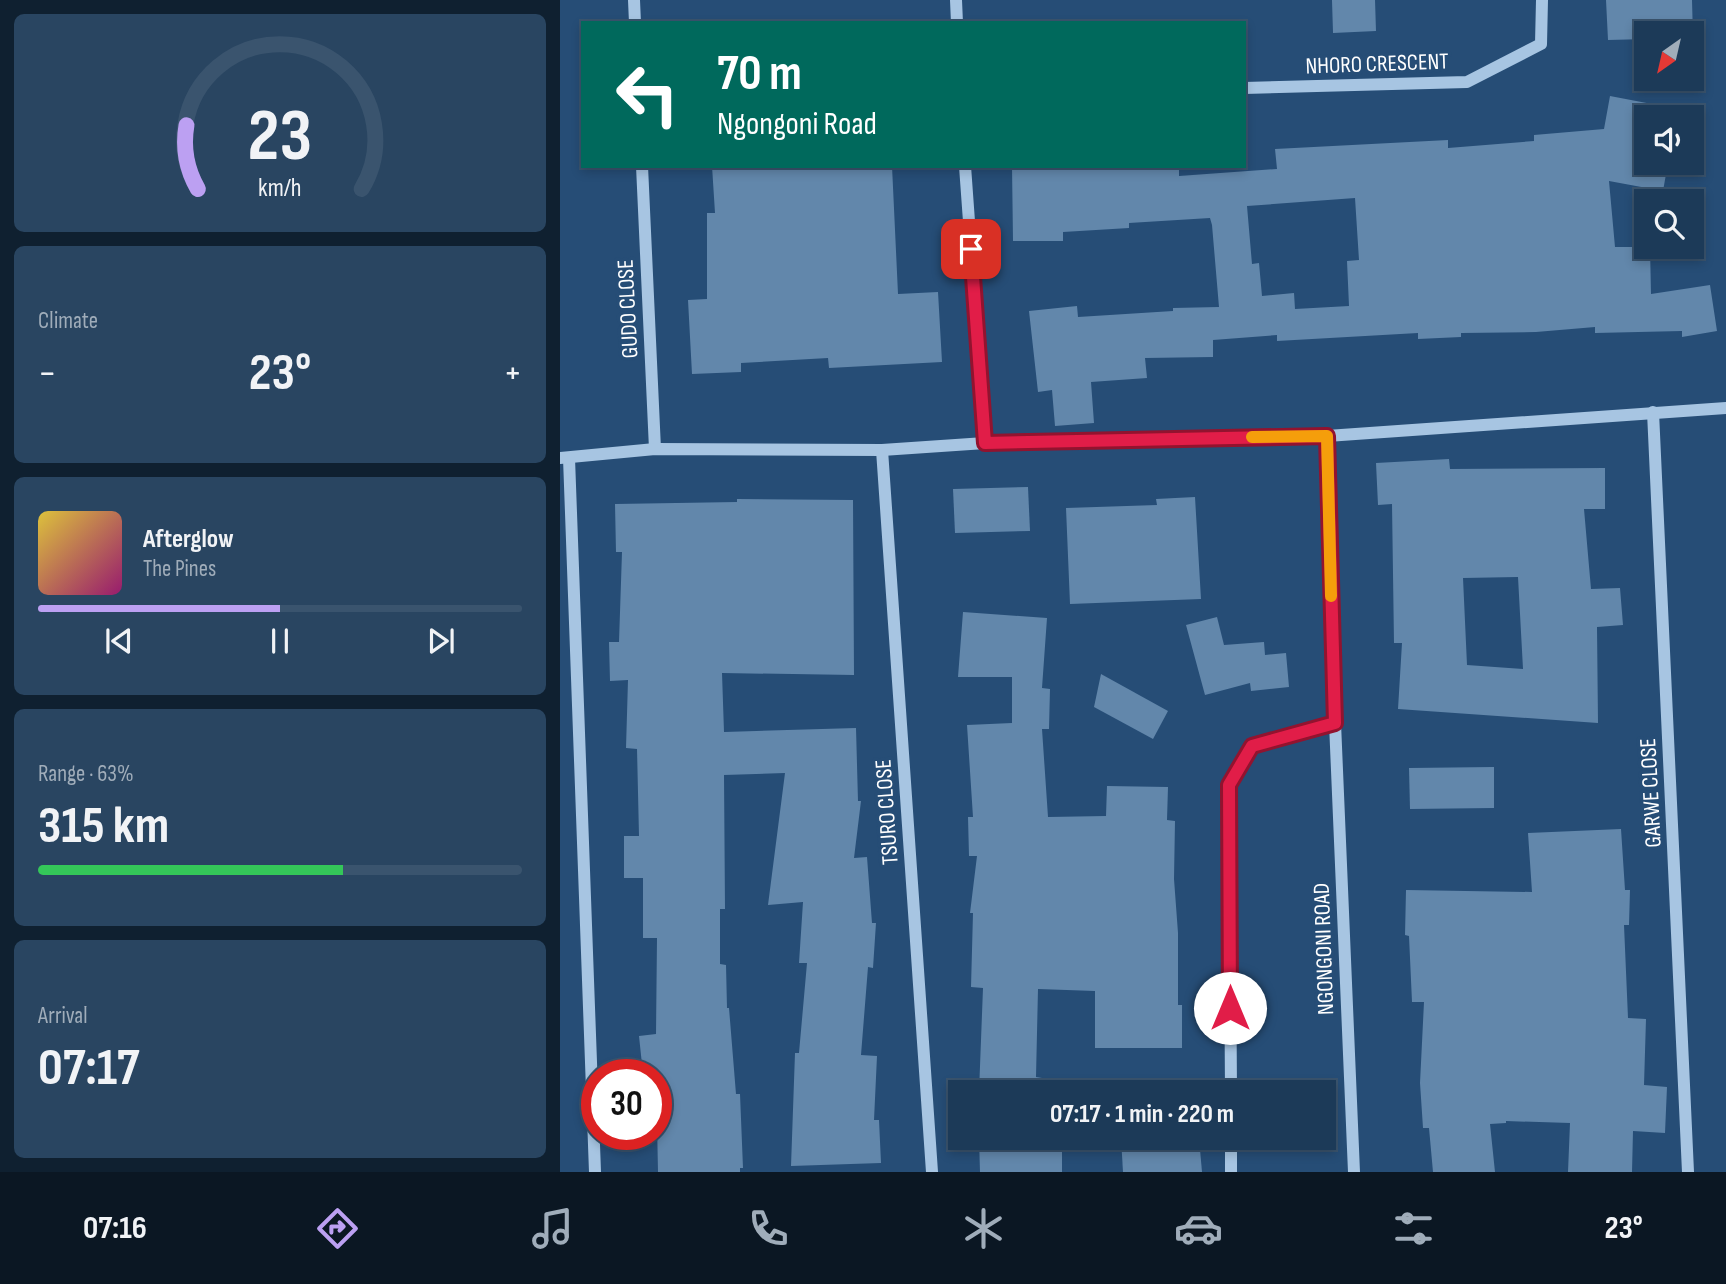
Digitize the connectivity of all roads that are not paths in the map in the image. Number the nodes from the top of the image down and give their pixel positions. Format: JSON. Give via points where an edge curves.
{"nodes":[{"id":1,"x":634,"y":0,"type":"edge"},
{"id":2,"x":956,"y":0,"type":"edge"},
{"id":3,"x":1542,"y":0,"type":"edge"},
{"id":4,"x":635,"y":21,"type":"edge"},
{"id":5,"x":957,"y":21,"type":"edge"},
{"id":6,"x":1246,"y":88,"type":"edge"},
{"id":7,"x":642,"y":168,"type":"edge"},
{"id":8,"x":965,"y":168,"type":"edge"},
{"id":9,"x":1726,"y":408,"type":"edge"},
{"id":10,"x":1653,"y":412,"type":"junction"},
{"id":11,"x":1327,"y":436,"type":"junction"},
{"id":12,"x":985,"y":443,"type":"junction"},
{"id":13,"x":655,"y":449,"type":"junction"},
{"id":14,"x":882,"y":450,"type":"junction"},
{"id":15,"x":564,"y":458,"type":"edge"},
{"id":16,"x":1335,"y":723,"type":"junction"},
{"id":17,"x":1231,"y":1080,"type":"edge"},
{"id":18,"x":1231,"y":1150,"type":"edge"},
{"id":19,"x":595,"y":1172,"type":"edge"},
{"id":20,"x":932,"y":1172,"type":"edge"},
{"id":21,"x":1231,"y":1172,"type":"edge"},
{"id":22,"x":1354,"y":1172,"type":"edge"},
{"id":23,"x":1688,"y":1172,"type":"edge"}],
"edges":[{"from":1,"to":4,"type":"street"},
{"from":2,"to":5,"type":"street"},
{"from":3,"to":6,"type":"street","name":"NHORO CRESCENT","via":[[1541,44],[1466,82]]},
{"from":7,"to":13,"type":"street","name":"GUDO CLOSE"},
{"from":8,"to":12,"type":"street"},
{"from":9,"to":10,"type":"street"},
{"from":10,"to":11,"type":"street"},
{"from":10,"to":23,"type":"street","name":"GARWE CLOSE"},
{"from":11,"to":12,"type":"street"},
{"from":11,"to":16,"type":"street","name":"NGONGONI ROAD"},
{"from":12,"to":14,"type":"street"},
{"from":13,"to":14,"type":"street"},
{"from":13,"to":15,"type":"street"},
{"from":14,"to":20,"type":"street","name":"TSURO CLOSE"},
{"from":15,"to":19,"type":"street"},
{"from":16,"to":17,"type":"street","via":[[1252,746],[1229,785]]},
{"from":16,"to":22,"type":"street","name":"NGONGONI ROAD"},
{"from":18,"to":21,"type":"street"}]}
